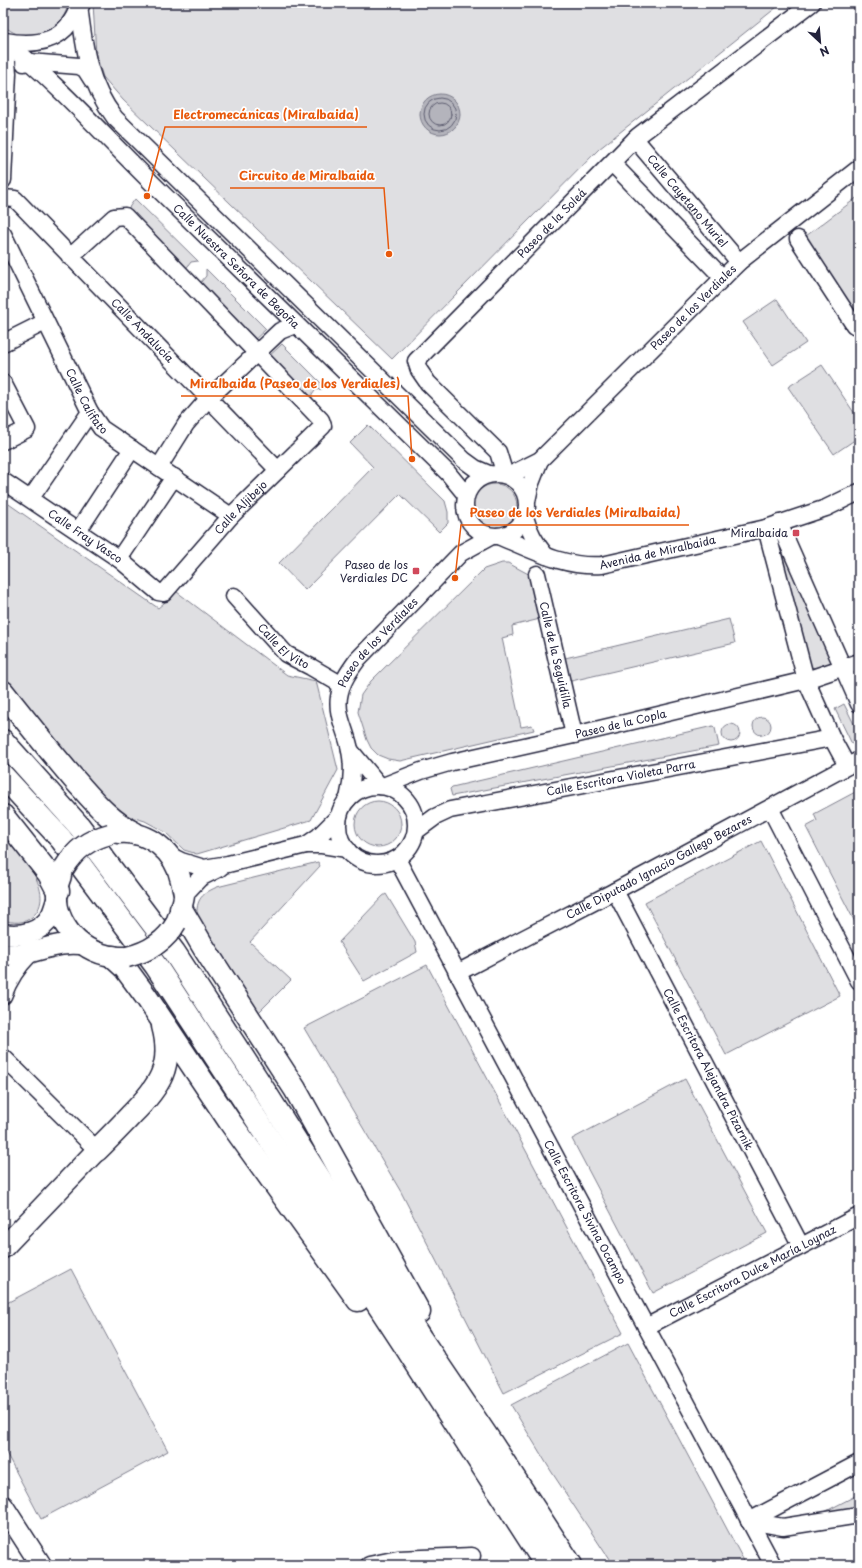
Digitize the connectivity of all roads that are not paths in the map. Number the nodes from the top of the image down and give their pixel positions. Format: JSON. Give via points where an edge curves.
{"nodes":[{"id":1,"x":812,"y":3,"type":"edge"},
{"id":2,"x":79,"y":4,"type":"edge"},
{"id":3,"x":4,"y":40,"type":"edge"},
{"id":4,"x":29,"y":62,"type":"junction"},
{"id":5,"x":72,"y":65,"type":"junction"},
{"id":6,"x":8,"y":73,"type":"junction"},
{"id":7,"x":95,"y":84,"type":"junction"},
{"id":8,"x":60,"y":91,"type":"junction"},
{"id":9,"x":635,"y":139,"type":"junction"},
{"id":10,"x":4,"y":152,"type":"edge"},
{"id":11,"x":612,"y":163,"type":"junction"},
{"id":12,"x":859,"y":168,"type":"edge"},
{"id":13,"x":3,"y":180,"type":"edge"},
{"id":14,"x":3,"y":198,"type":"edge"},
{"id":15,"x":3,"y":234,"type":"edge"},
{"id":16,"x":798,"y":239,"type":"dead end"},
{"id":17,"x":70,"y":257,"type":"junction"},
{"id":18,"x":739,"y":262,"type":"junction"},
{"id":19,"x":723,"y":278,"type":"junction"},
{"id":20,"x":45,"y":322,"type":"junction"},
{"id":21,"x":295,"y":324,"type":"junction"},
{"id":22,"x":859,"y":327,"type":"edge"},
{"id":23,"x":3,"y":343,"type":"edge"},
{"id":24,"x":257,"y":353,"type":"junction"},
{"id":25,"x":3,"y":383,"type":"edge"},
{"id":26,"x":208,"y":399,"type":"junction"},
{"id":27,"x":90,"y":412,"type":"junction"},
{"id":28,"x":3,"y":442,"type":"edge"},
{"id":29,"x":132,"y":449,"type":"junction"},
{"id":30,"x":540,"y":460,"type":"junction"},
{"id":31,"x":159,"y":467,"type":"junction"},
{"id":32,"x":278,"y":470,"type":"junction"},
{"id":33,"x":489,"y":474,"type":"junction"},
{"id":34,"x":507,"y":475,"type":"junction"},
{"id":35,"x":174,"y":477,"type":"junction"},
{"id":36,"x":3,"y":481,"type":"edge"},
{"id":37,"x":859,"y":492,"type":"edge"},
{"id":38,"x":466,"y":495,"type":"junction"},
{"id":39,"x":31,"y":498,"type":"junction"},
{"id":40,"x":527,"y":501,"type":"junction"},
{"id":41,"x":231,"y":516,"type":"junction"},
{"id":42,"x":525,"y":517,"type":"junction"},
{"id":43,"x":470,"y":524,"type":"junction"},
{"id":44,"x":772,"y":526,"type":"junction"},
{"id":45,"x":78,"y":531,"type":"junction"},
{"id":46,"x":495,"y":536,"type":"junction"},
{"id":47,"x":461,"y":554,"type":"junction"},
{"id":48,"x":546,"y":556,"type":"junction"},
{"id":49,"x":119,"y":559,"type":"junction"},
{"id":50,"x":537,"y":574,"type":"dead end"},
{"id":51,"x":164,"y":593,"type":"joint"},
{"id":52,"x":234,"y":596,"type":"dead end"},
{"id":53,"x":859,"y":662,"type":"edge"},
{"id":54,"x":842,"y":669,"type":"junction"},
{"id":55,"x":806,"y":680,"type":"junction"},
{"id":56,"x":342,"y":685,"type":"junction"},
{"id":57,"x":3,"y":692,"type":"edge"},
{"id":58,"x":859,"y":704,"type":"edge"},
{"id":59,"x":3,"y":705,"type":"edge"},
{"id":60,"x":574,"y":735,"type":"junction"},
{"id":61,"x":832,"y":738,"type":"junction"},
{"id":62,"x":3,"y":741,"type":"edge"},
{"id":63,"x":49,"y":750,"type":"junction"},
{"id":64,"x":350,"y":750,"type":"junction"},
{"id":65,"x":855,"y":763,"type":"edge"},
{"id":66,"x":3,"y":776,"type":"edge"},
{"id":67,"x":382,"y":786,"type":"junction"},
{"id":68,"x":348,"y":799,"type":"junction"},
{"id":69,"x":770,"y":808,"type":"junction"},
{"id":70,"x":3,"y":816,"type":"edge"},
{"id":71,"x":340,"y":816,"type":"junction"},
{"id":72,"x":416,"y":831,"type":"junction"},
{"id":73,"x":134,"y":833,"type":"junction"},
{"id":74,"x":306,"y":845,"type":"junction"},
{"id":75,"x":346,"y":849,"type":"junction"},
{"id":76,"x":171,"y":856,"type":"junction"},
{"id":77,"x":397,"y":859,"type":"junction"},
{"id":78,"x":228,"y":864,"type":"junction"},
{"id":79,"x":615,"y":891,"type":"junction"},
{"id":80,"x":57,"y":896,"type":"junction"},
{"id":81,"x":180,"y":909,"type":"junction"},
{"id":82,"x":3,"y":934,"type":"edge"},
{"id":83,"x":81,"y":944,"type":"junction"},
{"id":84,"x":3,"y":954,"type":"edge"},
{"id":85,"x":30,"y":954,"type":"junction"},
{"id":86,"x":120,"y":957,"type":"junction"},
{"id":87,"x":457,"y":973,"type":"junction"},
{"id":88,"x":859,"y":981,"type":"edge"},
{"id":89,"x":3,"y":996,"type":"edge"},
{"id":90,"x":161,"y":1020,"type":"junction"},
{"id":91,"x":3,"y":1057,"type":"edge"},
{"id":92,"x":97,"y":1150,"type":"junction"},
{"id":93,"x":859,"y":1216,"type":"edge"},
{"id":94,"x":801,"y":1246,"type":"junction"},
{"id":95,"x":3,"y":1248,"type":"edge"},
{"id":96,"x":646,"y":1327,"type":"junction"},
{"id":97,"x":479,"y":1443,"type":"junction"},
{"id":98,"x":859,"y":1463,"type":"edge"},
{"id":99,"x":3,"y":1506,"type":"edge"},
{"id":100,"x":859,"y":1515,"type":"edge"},
{"id":101,"x":749,"y":1521,"type":"junction"},
{"id":102,"x":472,"y":1556,"type":"dead end"},
{"id":103,"x":41,"y":1565,"type":"edge"},
{"id":104,"x":370,"y":1565,"type":"edge"},
{"id":105,"x":546,"y":1565,"type":"edge"},
{"id":106,"x":571,"y":1565,"type":"edge"},
{"id":107,"x":773,"y":1565,"type":"edge"}],
"edges":[{"from":1,"to":9,"type":"street","name":"Paseo de la Soleá"},
{"from":2,"to":3,"type":"street","via":[[69,25],[55,36],[35,44]]},
{"from":2,"to":7,"type":"street","name":"Calle Nuestra Señora de Begoña","via":[[86,55]]},
{"from":3,"to":4,"type":"street","name":"Calle Nuestra Señora de Begoña"},
{"from":3,"to":6,"type":"street"},
{"from":4,"to":5,"type":"street"},
{"from":4,"to":6,"type":"street","via":[[17,66]]},
{"from":4,"to":8,"type":"street","name":"Calle Nuestra Señora de Begoña"},
{"from":5,"to":7,"type":"street","via":[[85,69]]},
{"from":5,"to":8,"type":"street","via":[[60,72]]},
{"from":6,"to":10,"type":"street"},
{"from":7,"to":33,"type":"street","name":"Calle Nuestra Señora de Begoña","via":[[115,118],[464,460]]},
{"from":8,"to":21,"type":"street","name":"Calle Nuestra Señora de Begoña"},
{"from":9,"to":11,"type":"street","name":"Paseo de la Soleá"},
{"from":9,"to":18,"type":"street","name":"Calle Cayetano Muriel"},
{"from":10,"to":13,"type":"street"},
{"from":11,"to":19,"type":"street"},
{"from":11,"to":34,"type":"street","name":"Paseo de la Soleá","via":[[416,361],[428,383],[498,452]]},
{"from":12,"to":18,"type":"street","name":"Paseo de los Verdiales"},
{"from":14,"to":17,"type":"street","name":"Calle Andalucía","via":[[15,200]]},
{"from":15,"to":20,"type":"street","name":"Calle Califato"},
{"from":16,"to":22,"type":"street","via":[[854,325]]},
{"from":17,"to":24,"type":"street","via":[[114,217],[125,216]]},
{"from":17,"to":26,"type":"street","name":"Calle Andalucía"},
{"from":18,"to":19,"type":"street","name":"Paseo de los Verdiales"},
{"from":19,"to":30,"type":"street","name":"Paseo de los Verdiales"},
{"from":20,"to":23,"type":"street"},
{"from":20,"to":27,"type":"street","name":"Calle Califato"},
{"from":21,"to":24,"type":"street","via":[[280,331]]},
{"from":21,"to":38,"type":"street","name":"Calle Nuestra Señora de Begoña","via":[[448,474]]},
{"from":24,"to":26,"type":"street"},
{"from":24,"to":32,"type":"street","name":"Calle Aljibejo","via":[[321,420],[322,426]]},
{"from":25,"to":28,"type":"street","via":[[27,429]]},
{"from":26,"to":31,"type":"street","via":[[186,424]]},
{"from":26,"to":32,"type":"street","name":"Calle Andalucía"},
{"from":27,"to":29,"type":"street","name":"Calle Califato","via":[[101,428]]},
{"from":27,"to":39,"type":"street"},
{"from":29,"to":31,"type":"street","name":"Calle Califato"},
{"from":29,"to":45,"type":"street"},
{"from":30,"to":34,"type":"street","name":"Paseo de los Verdiales"},
{"from":30,"to":40,"type":"street","name":"Paseo de los Verdiales"},
{"from":31,"to":35,"type":"street","name":"Calle Califato"},
{"from":32,"to":41,"type":"street","name":"Calle Aljibejo"},
{"from":33,"to":34,"type":"street"},
{"from":33,"to":38,"type":"street","via":[[471,485]]},
{"from":34,"to":40,"type":"street","via":[[524,491]]},
{"from":35,"to":41,"type":"street","name":"Calle Califato"},
{"from":35,"to":49,"type":"street"},
{"from":36,"to":39,"type":"street","name":"Calle Fray Vasco"},
{"from":37,"to":44,"type":"street","name":"Avenida de Miralbaida","via":[[826,508]]},
{"from":38,"to":43,"type":"street","via":[[465,510]]},
{"from":39,"to":45,"type":"street","name":"Calle Fray Vasco"},
{"from":40,"to":42,"type":"street"},
{"from":41,"to":51,"type":"street","name":"Calle Aljibejo"},
{"from":42,"to":46,"type":"street","via":[[507,535]]},
{"from":42,"to":48,"type":"street","via":[[536,544]]},
{"from":43,"to":46,"type":"street","via":[[483,534]]},
{"from":43,"to":47,"type":"street","name":"Paseo de los Verdiales"},
{"from":44,"to":48,"type":"street","name":"Avenida de Miralbaida","via":[[602,565],[575,565]]},
{"from":44,"to":54,"type":"street"},
{"from":44,"to":55,"type":"street"},
{"from":45,"to":49,"type":"street","name":"Calle Fray Vasco"},
{"from":46,"to":47,"type":"street","name":"Paseo de los Verdiales"},
{"from":46,"to":48,"type":"street","name":"Avenida de Miralbaida"},
{"from":47,"to":56,"type":"street","name":"Paseo de los Verdiales","via":[[358,659]]},
{"from":49,"to":51,"type":"street","name":"Calle Fray Vasco","via":[[158,592]]},
{"from":50,"to":60,"type":"street","name":"Calle de la Seguidilla"},
{"from":52,"to":56,"type":"street","name":"Calle El Vito","via":[[286,654]]},
{"from":53,"to":54,"type":"street","name":"Paseo de la Copla"},
{"from":54,"to":55,"type":"street","name":"Paseo de la Copla"},
{"from":54,"to":58,"type":"street"},
{"from":55,"to":60,"type":"street","name":"Paseo de la Copla"},
{"from":55,"to":61,"type":"street"},
{"from":56,"to":64,"type":"street","name":"Paseo de los Verdiales","via":[[338,707]]},
{"from":57,"to":63,"type":"highway"},
{"from":59,"to":63,"type":"highway"},
{"from":60,"to":67,"type":"street","name":"Paseo de la Copla","via":[[452,762]]},
{"from":61,"to":65,"type":"street"},
{"from":61,"to":72,"type":"street","name":"Calle Escritora Violeta Parra","via":[[450,810]]},
{"from":62,"to":97,"type":"highway","via":[[79,826],[174,952],[421,1339]]},
{"from":63,"to":73,"type":"highway","via":[[110,818]]},
{"from":64,"to":67,"type":"street","name":"Paseo de los Verdiales"},
{"from":64,"to":68,"type":"street","name":"Paseo de los Verdiales","via":[[352,778]]},
{"from":65,"to":69,"type":"street","name":"Calle Diputado Ignacio Gallego Bezares"},
{"from":66,"to":97,"type":"highway","via":[[61,839],[156,966]]},
{"from":67,"to":68,"type":"street","via":[[363,789]]},
{"from":67,"to":72,"type":"street","via":[[402,794],[409,801],[414,810]]},
{"from":68,"to":71,"type":"street"},
{"from":69,"to":79,"type":"street","name":"Calle Diputado Ignacio Gallego Bezares"},
{"from":69,"to":88,"type":"street"},
{"from":70,"to":80,"type":"highway","via":[[49,874]]},
{"from":71,"to":74,"type":"street"},
{"from":71,"to":75,"type":"street","via":[[338,828]]},
{"from":72,"to":77,"type":"street","via":[[406,851]]},
{"from":73,"to":76,"type":"main road","via":[[157,843]]},
{"from":73,"to":80,"type":"main road","bridge":true,"via":[[99,837],[77,850],[59,879]]},
{"from":74,"to":75,"type":"street"},
{"from":74,"to":78,"type":"street"},
{"from":75,"to":77,"type":"street","via":[[364,862],[375,864]]},
{"from":76,"to":78,"type":"street","via":[[204,868]]},
{"from":76,"to":81,"type":"main road","via":[[179,872]]},
{"from":77,"to":87,"type":"street","name":"Calle Escritora Sivina Ocampo"},
{"from":78,"to":81,"type":"street","via":[[200,878]]},
{"from":79,"to":87,"type":"street","name":"Calle Diputado Ignacio Gallego Bezares"},
{"from":79,"to":94,"type":"street","name":"Calle Escritora Alejandra Pizarnik"},
{"from":80,"to":82,"type":"main road","via":[[51,916],[45,924],[25,935]]},
{"from":80,"to":83,"type":"main road","via":[[63,922],[73,938]]},
{"from":81,"to":86,"type":"main road","bridge":true,"via":[[171,931],[153,948],[136,955]]},
{"from":81,"to":97,"type":"highway","via":[[294,1089],[383,1245]]},
{"from":83,"to":85,"type":"main road","via":[[68,943]]},
{"from":83,"to":86,"type":"main road","via":[[104,955]]},
{"from":84,"to":85,"type":"main road"},
{"from":85,"to":89,"type":"street","via":[[18,967]]},
{"from":86,"to":90,"type":"highway"},
{"from":87,"to":96,"type":"street","name":"Calle Escritora Sivina Ocampo"},
{"from":90,"to":92,"type":"highway","via":[[165,1035],[166,1060],[157,1087]]},
{"from":90,"to":97,"type":"highway","via":[[252,1153],[368,1314]]},
{"from":91,"to":92,"type":"street"},
{"from":92,"to":95,"type":"main road"},
{"from":93,"to":94,"type":"street","name":"Calle Escritora Dulce María Loynaz"},
{"from":94,"to":96,"type":"street","name":"Calle Escritora Dulce María Loynaz"},
{"from":96,"to":101,"type":"street","name":"Calle Escritora Sivina Ocampo"},
{"from":97,"to":105,"type":"highway"},
{"from":97,"to":106,"type":"highway"},
{"from":98,"to":101,"type":"street"},
{"from":99,"to":103,"type":"main road"},
{"from":100,"to":101,"type":"street","via":[[783,1527]]},
{"from":101,"to":107,"type":"street","name":"Calle Escritora Sivina Ocampo"},
{"from":102,"to":104,"type":"street","via":[[398,1559]]}]}
